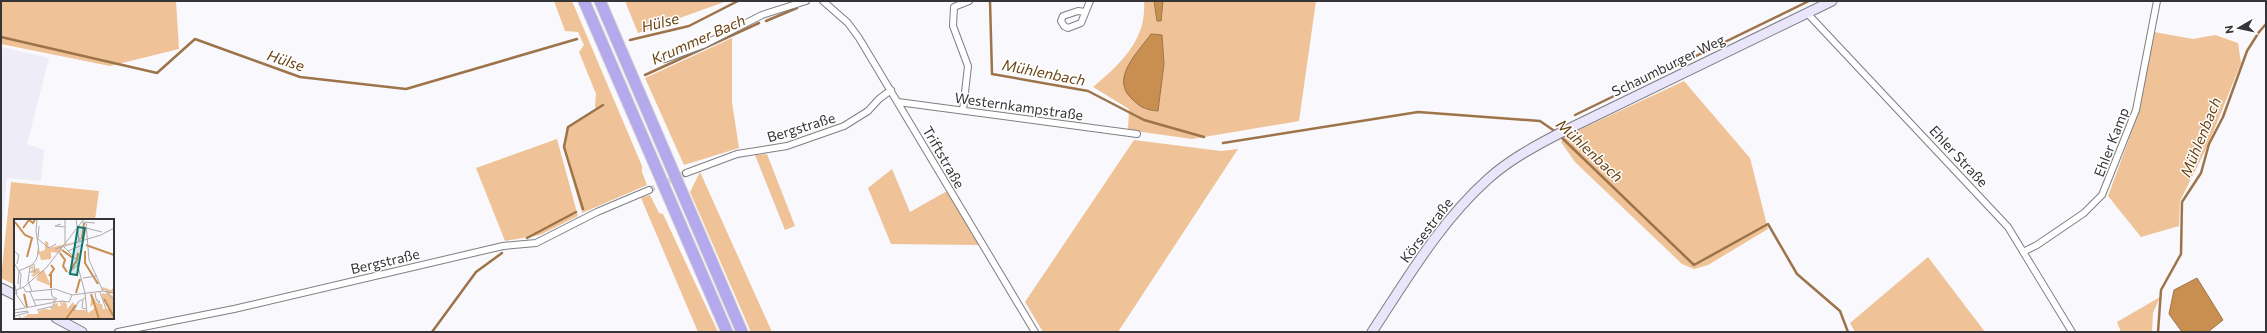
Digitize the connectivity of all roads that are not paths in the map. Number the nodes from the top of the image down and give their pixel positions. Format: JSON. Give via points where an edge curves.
{"nodes":[{"id":1,"x":584,"y":1,"type":"edge"},
{"id":2,"x":600,"y":1,"type":"edge"},
{"id":3,"x":806,"y":1,"type":"edge"},
{"id":4,"x":823,"y":1,"type":"edge"},
{"id":5,"x":969,"y":1,"type":"edge"},
{"id":6,"x":1090,"y":1,"type":"edge"},
{"id":7,"x":1832,"y":1,"type":"edge"},
{"id":8,"x":2157,"y":1,"type":"edge"},
{"id":9,"x":1085,"y":12,"type":"dead end"},
{"id":10,"x":1807,"y":13,"type":"junction"},
{"id":11,"x":665,"y":59,"type":"dead end"},
{"id":12,"x":891,"y":90,"type":"junction"},
{"id":13,"x":898,"y":102,"type":"junction"},
{"id":14,"x":963,"y":110,"type":"junction"},
{"id":15,"x":1137,"y":134,"type":"dead end"},
{"id":16,"x":1517,"y":157,"type":"joint"},
{"id":17,"x":686,"y":174,"type":"tunnel mouth"},
{"id":18,"x":649,"y":190,"type":"tunnel mouth"},
{"id":19,"x":2023,"y":252,"type":"junction"},
{"id":20,"x":1,"y":288,"type":"edge"},
{"id":21,"x":14,"y":294,"type":"edge"},
{"id":22,"x":58,"y":319,"type":"edge"},
{"id":23,"x":82,"y":332,"type":"edge"},
{"id":24,"x":118,"y":332,"type":"edge"},
{"id":25,"x":727,"y":332,"type":"edge"},
{"id":26,"x":742,"y":332,"type":"edge"},
{"id":27,"x":1035,"y":332,"type":"edge"},
{"id":28,"x":1372,"y":332,"type":"edge"},
{"id":29,"x":2072,"y":332,"type":"edge"}],
"edges":[{"from":1,"to":25,"type":"highway"},
{"from":2,"to":26,"type":"highway"},
{"from":3,"to":11,"type":"street","via":[[762,15],[703,45]]},
{"from":4,"to":12,"type":"street","name":"Triftstraße","via":[[848,22]]},
{"from":5,"to":14,"type":"street","via":[[954,7],[953,26],[968,66]]},
{"from":6,"to":9,"type":"street"},
{"from":7,"to":10,"type":"street","name":"Schaumburger Weg"},
{"from":8,"to":19,"type":"street","name":"Ehler Kamp","via":[[2136,110],[2102,195],[2084,213]]},
{"from":10,"to":16,"type":"street","name":"Schaumburger Weg","via":[[1558,134]]},
{"from":10,"to":19,"type":"street","name":"Ehler Straße","via":[[2004,222]]},
{"from":12,"to":13,"type":"street","name":"Triftstraße"},
{"from":12,"to":17,"type":"street","name":"Bergstraße","via":[[868,111],[844,126],[787,146],[737,154]]},
{"from":13,"to":14,"type":"street","name":"Westernkampstraße"},
{"from":13,"to":27,"type":"street","name":"Triftstraße"},
{"from":14,"to":15,"type":"street","name":"Westernkampstraße"},
{"from":16,"to":28,"type":"street","name":"Körsestraße","via":[[1461,205]]},
{"from":18,"to":24,"type":"street","name":"Bergstraße","via":[[597,212],[536,243],[503,246],[234,309]]},
{"from":19,"to":29,"type":"street","name":"Ehler Straße"},
{"from":20,"to":21,"type":"street"},
{"from":22,"to":23,"type":"street"}]}
